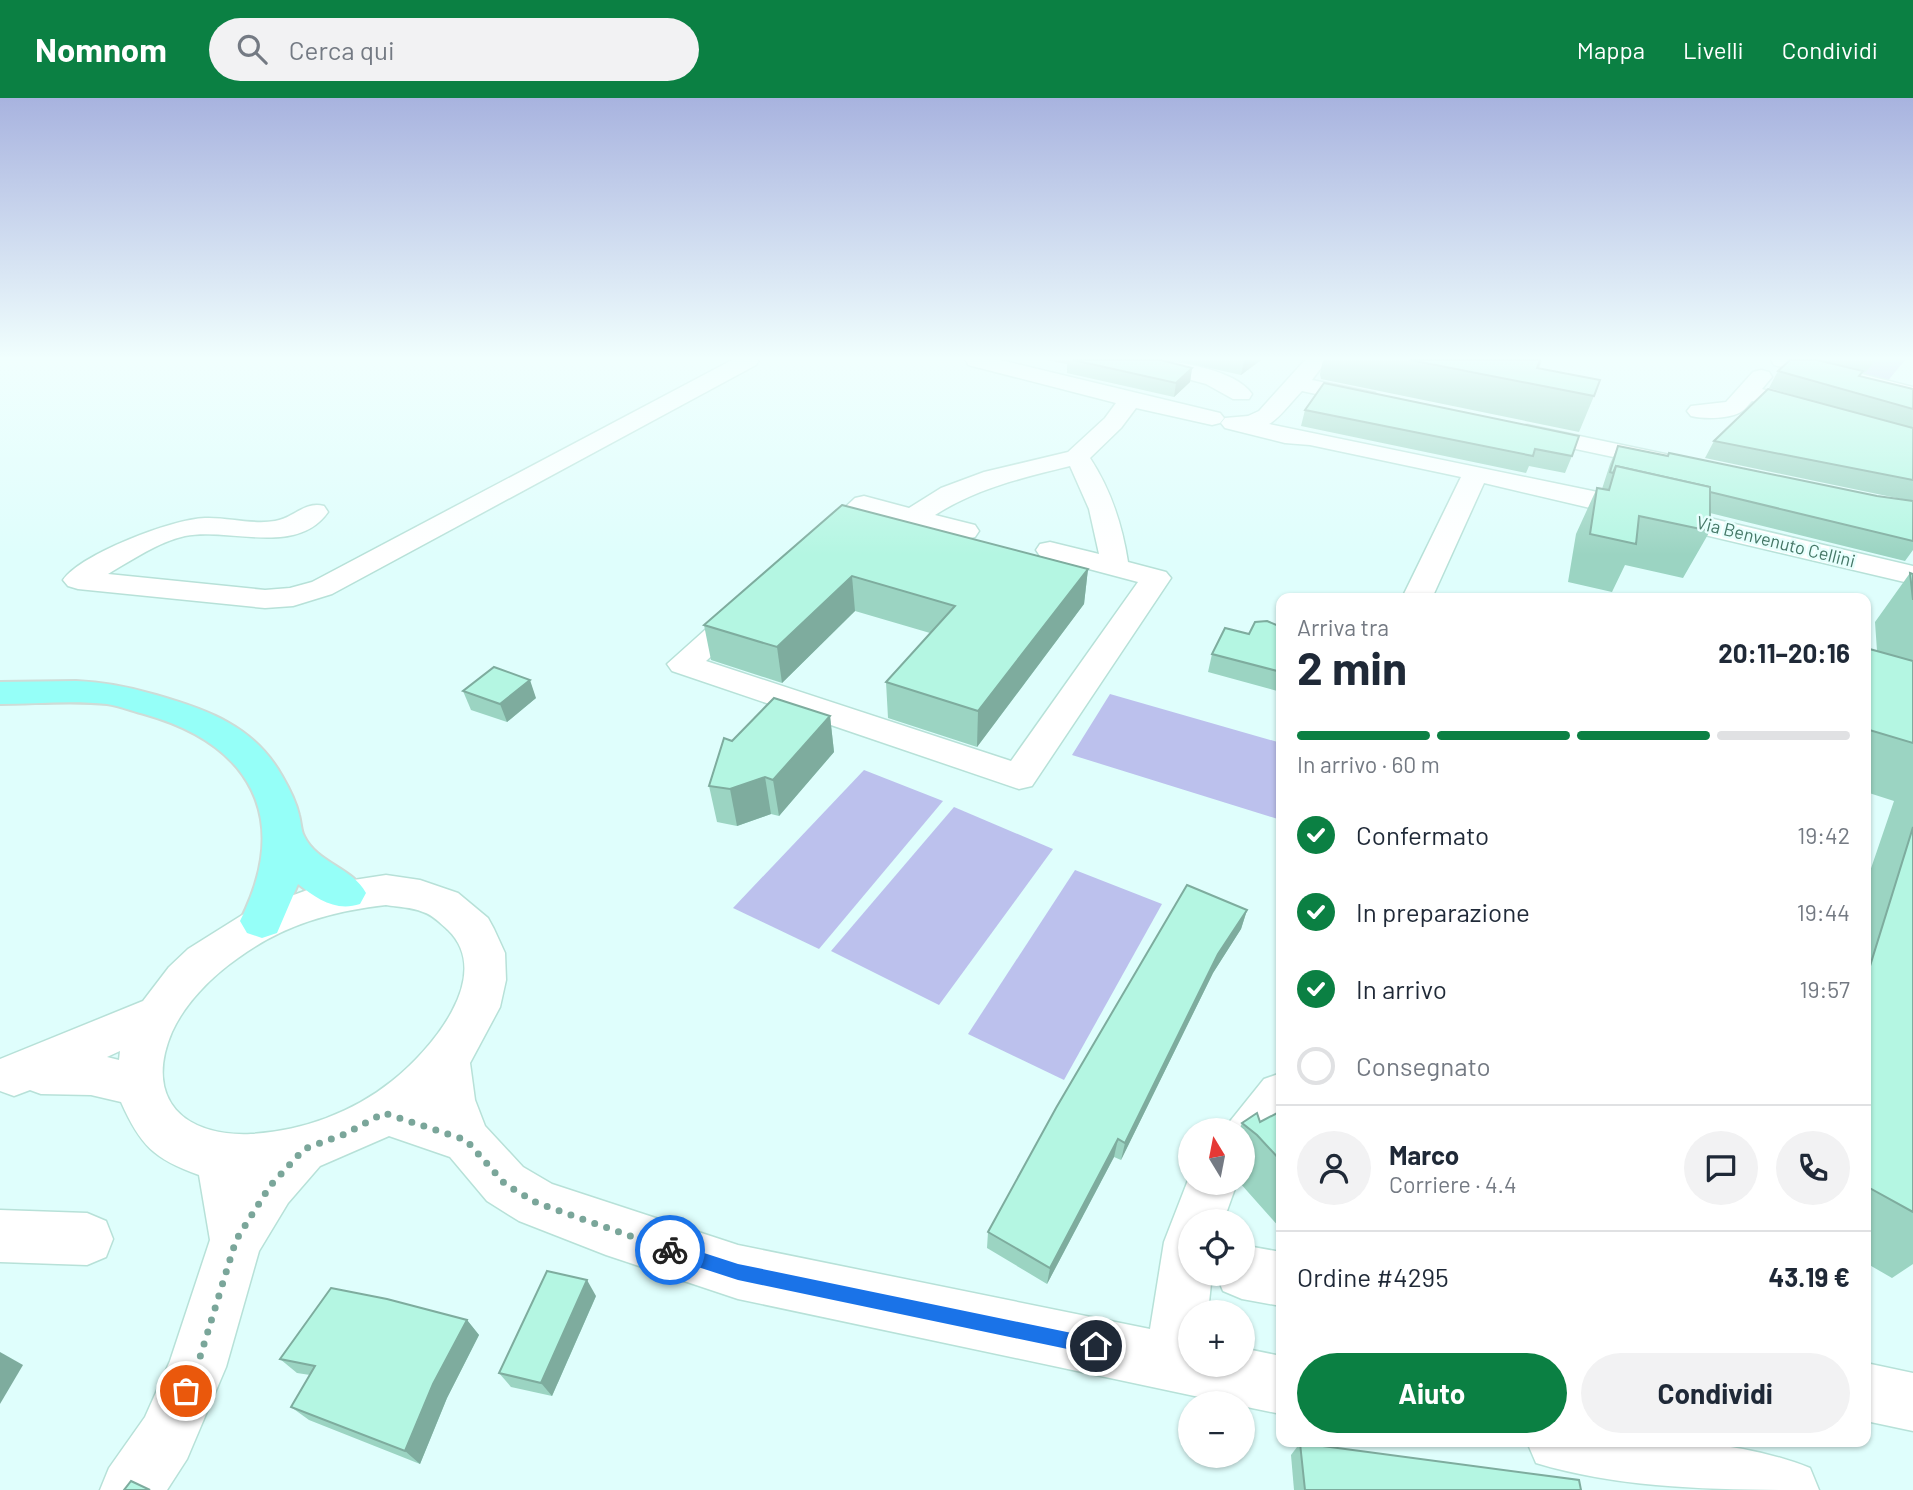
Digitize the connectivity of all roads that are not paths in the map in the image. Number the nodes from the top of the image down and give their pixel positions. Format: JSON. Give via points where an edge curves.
{"nodes":[{"id":1,"x":627,"y":425,"type":"edge"},
{"id":2,"x":1111,"y":425,"type":"edge"},
{"id":3,"x":1247,"y":425,"type":"edge"},
{"id":4,"x":1295,"y":425,"type":"edge"},
{"id":5,"x":1512,"y":429,"type":"edge"},
{"id":6,"x":1310,"y":438,"type":"junction"},
{"id":7,"x":1077,"y":457,"type":"junction"},
{"id":8,"x":1691,"y":466,"type":"edge"},
{"id":9,"x":1476,"y":473,"type":"junction"},
{"id":10,"x":315,"y":512,"type":"dead end"},
{"id":11,"x":913,"y":517,"type":"junction"},
{"id":12,"x":965,"y":531,"type":"dead end"},
{"id":13,"x":1050,"y":550,"type":"dead end"},
{"id":14,"x":804,"y":558,"type":"edge"},
{"id":15,"x":1115,"y":567,"type":"junction"},
{"id":16,"x":1913,"y":575,"type":"edge"},
{"id":17,"x":764,"y":593,"type":"edge"},
{"id":18,"x":1419,"y":593,"type":"edge"},
{"id":19,"x":0,"y":693,"type":"edge"},
{"id":20,"x":285,"y":842,"type":"junction"},
{"id":21,"x":345,"y":893,"type":"junction"},
{"id":22,"x":262,"y":921,"type":"junction"},
{"id":23,"x":158,"y":1015,"type":"junction"},
{"id":24,"x":446,"y":1060,"type":"junction"},
{"id":25,"x":7,"y":1077,"type":"edge"},
{"id":26,"x":139,"y":1087,"type":"junction"},
{"id":27,"x":1276,"y":1100,"type":"edge"},
{"id":28,"x":384,"y":1113,"type":"junction"},
{"id":29,"x":1255,"y":1127,"type":"edge"},
{"id":30,"x":466,"y":1140,"type":"junction"},
{"id":31,"x":304,"y":1149,"type":"junction"},
{"id":32,"x":221,"y":1156,"type":"junction"},
{"id":33,"x":0,"y":1236,"type":"edge"},
{"id":34,"x":87,"y":1239,"type":"dead end"},
{"id":35,"x":236,"y":1240,"type":"junction"},
{"id":36,"x":1255,"y":1274,"type":"edge"},
{"id":37,"x":1276,"y":1278,"type":"edge"},
{"id":38,"x":1185,"y":1286,"type":"edge"},
{"id":39,"x":1173,"y":1362,"type":"junction"},
{"id":40,"x":1276,"y":1384,"type":"edge"},
{"id":41,"x":1871,"y":1393,"type":"edge"},
{"id":42,"x":1913,"y":1402,"type":"edge"},
{"id":43,"x":1581,"y":1447,"type":"edge"},
{"id":44,"x":131,"y":1490,"type":"edge"},
{"id":45,"x":1788,"y":1490,"type":"edge"}],
"edges":[{"from":1,"to":10,"type":"street","via":[[322,588],[293,597],[265,599],[78,580],[134,548],[183,528],[280,531]]},
{"from":2,"to":7,"type":"street"},
{"from":3,"to":6,"type":"street","name":"Via Benvenuto Cellini"},
{"from":4,"to":6,"type":"street","name":"Via Benvenuto Cellini"},
{"from":5,"to":8,"type":"street"},
{"from":6,"to":9,"type":"street","name":"Via Benvenuto Cellini"},
{"from":7,"to":11,"type":"street","via":[[993,477],[950,494]]},
{"from":7,"to":15,"type":"street","via":[[1090,476],[1109,525]]},
{"from":9,"to":16,"type":"street","name":"Via Benvenuto Cellini"},
{"from":9,"to":18,"type":"street"},
{"from":11,"to":12,"type":"street"},
{"from":11,"to":14,"type":"street","via":[[864,504]]},
{"from":13,"to":15,"type":"street"},
{"from":15,"to":17,"type":"street","via":[[1156,578],[1018,777],[683,664]]},
{"from":19,"to":20,"type":"main road","via":[[104,693],[184,713],[211,725],[233,738],[265,775]]},
{"from":20,"to":21,"type":"main road","via":[[315,875]]},
{"from":20,"to":22,"type":"main road","via":[[282,873]]},
{"from":21,"to":22,"type":"street"},
{"from":21,"to":24,"type":"street","via":[[386,890],[422,895],[451,908],[473,928],[484,955],[484,988],[472,1023]]},
{"from":22,"to":23,"type":"street","via":[[194,971]]},
{"from":23,"to":25,"type":"street"},
{"from":23,"to":26,"type":"street","via":[[146,1039]]},
{"from":24,"to":28,"type":"street","via":[[428,1080]]},
{"from":24,"to":30,"type":"street","via":[[450,1100]]},
{"from":25,"to":26,"type":"street","via":[[105,1074]]},
{"from":26,"to":32,"type":"street","via":[[148,1111],[164,1132],[189,1147]]},
{"from":27,"to":29,"type":"street"},
{"from":28,"to":30,"type":"street"},
{"from":28,"to":31,"type":"street"},
{"from":30,"to":39,"type":"street","via":[[505,1184],[537,1203],[738,1272]]},
{"from":31,"to":32,"type":"street","via":[[247,1158]]},
{"from":31,"to":35,"type":"street","via":[[270,1186]]},
{"from":32,"to":35,"type":"street"},
{"from":33,"to":34,"type":"street"},
{"from":35,"to":44,"type":"street","via":[[197,1367],[166,1438]]},
{"from":36,"to":37,"type":"street"},
{"from":38,"to":39,"type":"street"},
{"from":39,"to":40,"type":"street"},
{"from":41,"to":42,"type":"street"},
{"from":43,"to":45,"type":"street"}]}
